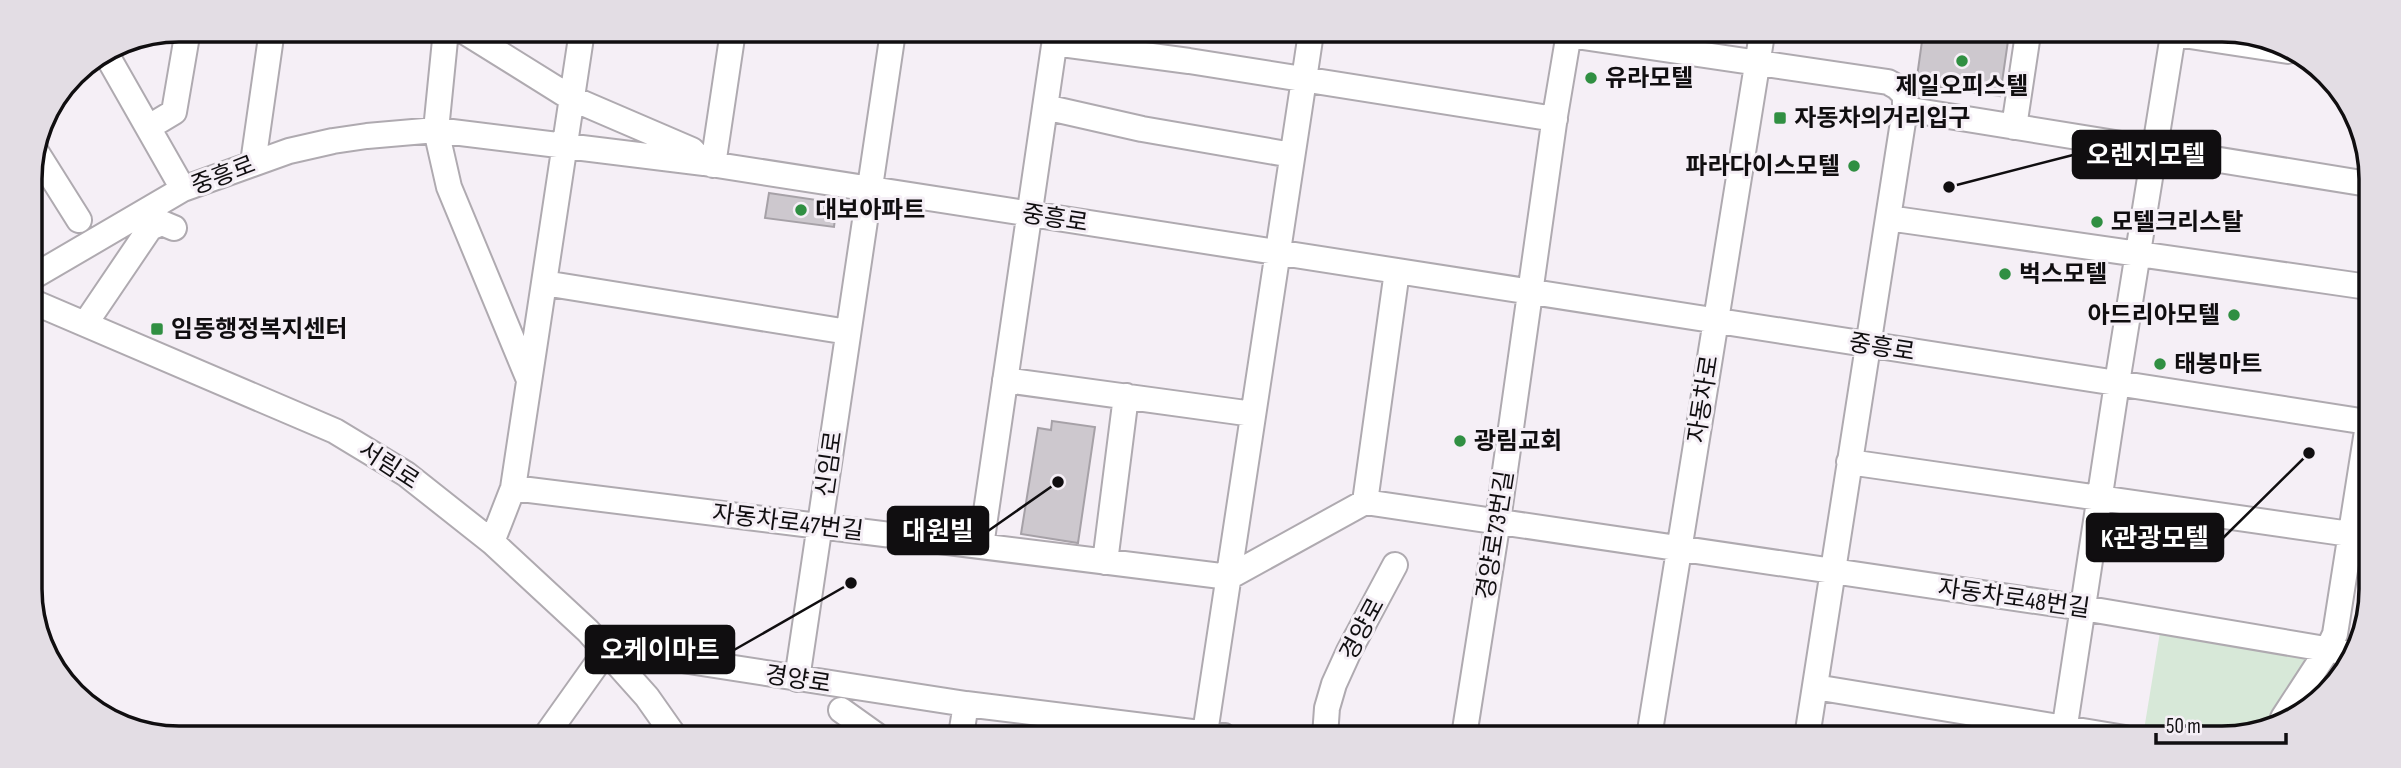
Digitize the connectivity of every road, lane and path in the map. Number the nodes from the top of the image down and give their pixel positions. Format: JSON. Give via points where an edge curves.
{"nodes":[{"id":1,"x":186,"y":42,"type":"edge"},
{"id":2,"x":270,"y":42,"type":"edge"},
{"id":3,"x":445,"y":42,"type":"edge"},
{"id":4,"x":481,"y":42,"type":"edge"},
{"id":5,"x":580,"y":42,"type":"edge"},
{"id":6,"x":731,"y":42,"type":"edge"},
{"id":7,"x":891,"y":42,"type":"edge"},
{"id":8,"x":1054,"y":42,"type":"edge"},
{"id":9,"x":1083,"y":42,"type":"edge"},
{"id":10,"x":1309,"y":42,"type":"edge"},
{"id":11,"x":1568,"y":42,"type":"edge"},
{"id":12,"x":1623,"y":42,"type":"edge"},
{"id":13,"x":1761,"y":42,"type":"edge"},
{"id":14,"x":2027,"y":42,"type":"edge"},
{"id":15,"x":2172,"y":42,"type":"edge"},
{"id":16,"x":110,"y":60,"type":"edge"},
{"id":17,"x":1758,"y":62,"type":"junction"},
{"id":18,"x":1303,"y":79,"type":"junction"},
{"id":19,"x":571,"y":98,"type":"junction"},
{"id":20,"x":1045,"y":107,"type":"junction"},
{"id":21,"x":1905,"y":109,"type":"junction"},
{"id":22,"x":1555,"y":119,"type":"junction"},
{"id":23,"x":149,"y":127,"type":"junction"},
{"id":24,"x":2014,"y":127,"type":"junction"},
{"id":25,"x":436,"y":130,"type":"junction"},
{"id":26,"x":564,"y":147,"type":"junction"},
{"id":27,"x":2154,"y":149,"type":"junction"},
{"id":28,"x":1292,"y":155,"type":"junction"},
{"id":29,"x":43,"y":163,"type":"edge"},
{"id":30,"x":253,"y":163,"type":"junction"},
{"id":31,"x":708,"y":164,"type":"junction"},
{"id":32,"x":2359,"y":183,"type":"edge"},
{"id":33,"x":183,"y":189,"type":"junction"},
{"id":34,"x":868,"y":189,"type":"junction"},
{"id":35,"x":1029,"y":214,"type":"junction"},
{"id":36,"x":1888,"y":218,"type":"junction"},
{"id":37,"x":79,"y":220,"type":"dead end"},
{"id":38,"x":174,"y":228,"type":"dead end"},
{"id":39,"x":1277,"y":253,"type":"junction"},
{"id":40,"x":2137,"y":253,"type":"junction"},
{"id":41,"x":1397,"y":271,"type":"junction"},
{"id":42,"x":42,"y":272,"type":"edge"},
{"id":43,"x":544,"y":283,"type":"junction"},
{"id":44,"x":2359,"y":286,"type":"edge"},
{"id":45,"x":1530,"y":292,"type":"junction"},
{"id":46,"x":42,"y":306,"type":"edge"},
{"id":47,"x":1716,"y":321,"type":"junction"},
{"id":48,"x":85,"y":324,"type":"junction"},
{"id":49,"x":848,"y":332,"type":"junction"},
{"id":50,"x":1867,"y":344,"type":"junction"},
{"id":51,"x":529,"y":380,"type":"junction"},
{"id":52,"x":1005,"y":380,"type":"junction"},
{"id":53,"x":2117,"y":383,"type":"junction"},
{"id":54,"x":1126,"y":397,"type":"junction"},
{"id":55,"x":1253,"y":414,"type":"junction"},
{"id":56,"x":2359,"y":421,"type":"edge"},
{"id":57,"x":1849,"y":462,"type":"junction"},
{"id":58,"x":2359,"y":479,"type":"edge"},
{"id":59,"x":513,"y":488,"type":"junction"},
{"id":60,"x":2099,"y":497,"type":"junction"},
{"id":61,"x":1366,"y":502,"type":"junction"},
{"id":62,"x":1498,"y":520,"type":"junction"},
{"id":63,"x":820,"y":526,"type":"junction"},
{"id":64,"x":2350,"y":534,"type":"junction"},
{"id":65,"x":492,"y":542,"type":"junction"},
{"id":66,"x":981,"y":546,"type":"junction"},
{"id":67,"x":1678,"y":546,"type":"junction"},
{"id":68,"x":1105,"y":562,"type":"junction"},
{"id":69,"x":1395,"y":565,"type":"dead end"},
{"id":70,"x":1832,"y":571,"type":"junction"},
{"id":71,"x":1229,"y":577,"type":"junction"},
{"id":72,"x":2082,"y":607,"type":"junction"},
{"id":73,"x":606,"y":651,"type":"junction"},
{"id":74,"x":2338,"y":651,"type":"edge"},
{"id":75,"x":797,"y":679,"type":"junction"},
{"id":76,"x":1815,"y":687,"type":"junction"},
{"id":77,"x":966,"y":704,"type":"junction"},
{"id":78,"x":2294,"y":705,"type":"edge"},
{"id":79,"x":841,"y":710,"type":"dead end"},
{"id":80,"x":553,"y":726,"type":"edge"},
{"id":81,"x":667,"y":726,"type":"edge"},
{"id":82,"x":863,"y":726,"type":"edge"},
{"id":83,"x":962,"y":726,"type":"edge"},
{"id":84,"x":1148,"y":726,"type":"edge"},
{"id":85,"x":1215,"y":726,"type":"edge"},
{"id":86,"x":1326,"y":726,"type":"edge"},
{"id":87,"x":1466,"y":726,"type":"edge"},
{"id":88,"x":1651,"y":726,"type":"edge"},
{"id":89,"x":1809,"y":726,"type":"edge"},
{"id":90,"x":2035,"y":726,"type":"edge"},
{"id":91,"x":2065,"y":726,"type":"edge"}],
"edges":[{"from":1,"to":23,"type":"street","via":[[174,112]]},
{"from":2,"to":30,"type":"street"},
{"from":3,"to":25,"type":"street"},
{"from":4,"to":19,"type":"street"},
{"from":5,"to":19,"type":"street"},
{"from":6,"to":31,"type":"street"},
{"from":7,"to":34,"type":"street","name":"신임로"},
{"from":8,"to":20,"type":"street"},
{"from":9,"to":18,"type":"street"},
{"from":10,"to":18,"type":"street"},
{"from":11,"to":22,"type":"street","name":"경양로73번길"},
{"from":12,"to":17,"type":"street"},
{"from":13,"to":17,"type":"street","name":"자동차로"},
{"from":14,"to":24,"type":"street"},
{"from":15,"to":27,"type":"street"},
{"from":16,"to":23,"type":"street"},
{"from":17,"to":21,"type":"street","via":[[1888,82],[1905,95]]},
{"from":17,"to":47,"type":"street","name":"자동차로"},
{"from":18,"to":22,"type":"street"},
{"from":18,"to":28,"type":"street"},
{"from":19,"to":26,"type":"street"},
{"from":19,"to":31,"type":"street","via":[[692,150]]},
{"from":20,"to":28,"type":"street"},
{"from":20,"to":35,"type":"street"},
{"from":21,"to":24,"type":"street"},
{"from":21,"to":36,"type":"street"},
{"from":22,"to":45,"type":"street","name":"경양로73번길"},
{"from":23,"to":33,"type":"street"},
{"from":24,"to":27,"type":"street"},
{"from":25,"to":26,"type":"street","name":"중흥로"},
{"from":25,"to":30,"type":"street","name":"중흥로","via":[[333,141]]},
{"from":25,"to":51,"type":"street","via":[[449,187]]},
{"from":26,"to":31,"type":"street","name":"중흥로"},
{"from":26,"to":43,"type":"street"},
{"from":27,"to":32,"type":"street"},
{"from":27,"to":40,"type":"street"},
{"from":28,"to":39,"type":"street"},
{"from":29,"to":37,"type":"street"},
{"from":30,"to":33,"type":"street","name":"중흥로"},
{"from":31,"to":34,"type":"street","name":"중흥로"},
{"from":33,"to":42,"type":"street","name":"중흥로"},
{"from":34,"to":35,"type":"street","name":"중흥로"},
{"from":34,"to":49,"type":"street","name":"신임로"},
{"from":35,"to":39,"type":"street","name":"중흥로"},
{"from":35,"to":52,"type":"street"},
{"from":36,"to":40,"type":"street"},
{"from":36,"to":50,"type":"street"},
{"from":38,"to":48,"type":"street","via":[[162,223],[150,228]]},
{"from":39,"to":41,"type":"street","name":"중흥로"},
{"from":39,"to":55,"type":"street"},
{"from":40,"to":44,"type":"street"},
{"from":40,"to":53,"type":"street"},
{"from":41,"to":45,"type":"street","name":"중흥로"},
{"from":41,"to":61,"type":"street"},
{"from":43,"to":49,"type":"street"},
{"from":43,"to":51,"type":"street"},
{"from":45,"to":47,"type":"street","name":"중흥로"},
{"from":45,"to":62,"type":"street","name":"경양로73번길"},
{"from":46,"to":48,"type":"street","name":"서림로"},
{"from":47,"to":50,"type":"street","name":"중흥로"},
{"from":47,"to":67,"type":"street","name":"자동차로"},
{"from":48,"to":65,"type":"street","name":"서림로","via":[[335,431],[406,474]]},
{"from":49,"to":63,"type":"street","name":"신임로"},
{"from":50,"to":53,"type":"street","name":"중흥로"},
{"from":50,"to":57,"type":"street"},
{"from":51,"to":59,"type":"street"},
{"from":52,"to":54,"type":"street"},
{"from":52,"to":66,"type":"street"},
{"from":53,"to":56,"type":"street","name":"중흥로"},
{"from":53,"to":60,"type":"street"},
{"from":54,"to":55,"type":"street"},
{"from":54,"to":68,"type":"street"},
{"from":55,"to":71,"type":"street"},
{"from":57,"to":60,"type":"street"},
{"from":57,"to":70,"type":"street"},
{"from":58,"to":64,"type":"street"},
{"from":59,"to":63,"type":"street","name":"자동차로47번길"},
{"from":59,"to":65,"type":"street"},
{"from":60,"to":64,"type":"street"},
{"from":60,"to":72,"type":"street"},
{"from":61,"to":62,"type":"street"},
{"from":61,"to":71,"type":"street"},
{"from":62,"to":67,"type":"street"},
{"from":62,"to":87,"type":"street","name":"경양로73번길"},
{"from":63,"to":66,"type":"street","name":"자동차로47번길"},
{"from":63,"to":75,"type":"street","name":"신임로"},
{"from":64,"to":74,"type":"street","via":[[2335,634]]},
{"from":65,"to":73,"type":"street","name":"서림로"},
{"from":66,"to":68,"type":"street","name":"자동차로47번길"},
{"from":67,"to":70,"type":"street","name":"자동차로48번길"},
{"from":67,"to":88,"type":"street","name":"자동차로"},
{"from":68,"to":71,"type":"street","name":"자동차로47번길"},
{"from":69,"to":86,"type":"street","name":"경양로","via":[[1334,684]]},
{"from":70,"to":72,"type":"street","name":"자동차로48번길"},
{"from":70,"to":76,"type":"street"},
{"from":71,"to":85,"type":"street"},
{"from":72,"to":74,"type":"street","name":"자동차로48번길"},
{"from":72,"to":91,"type":"street"},
{"from":73,"to":75,"type":"street","name":"경양로"},
{"from":73,"to":80,"type":"street"},
{"from":73,"to":81,"type":"street","name":"서림로"},
{"from":74,"to":78,"type":"street"},
{"from":75,"to":77,"type":"street","name":"경양로"},
{"from":76,"to":89,"type":"street"},
{"from":76,"to":90,"type":"street"},
{"from":77,"to":83,"type":"street"},
{"from":77,"to":84,"type":"street","name":"경양로"},
{"from":79,"to":82,"type":"street","name":"경양로"}]}
